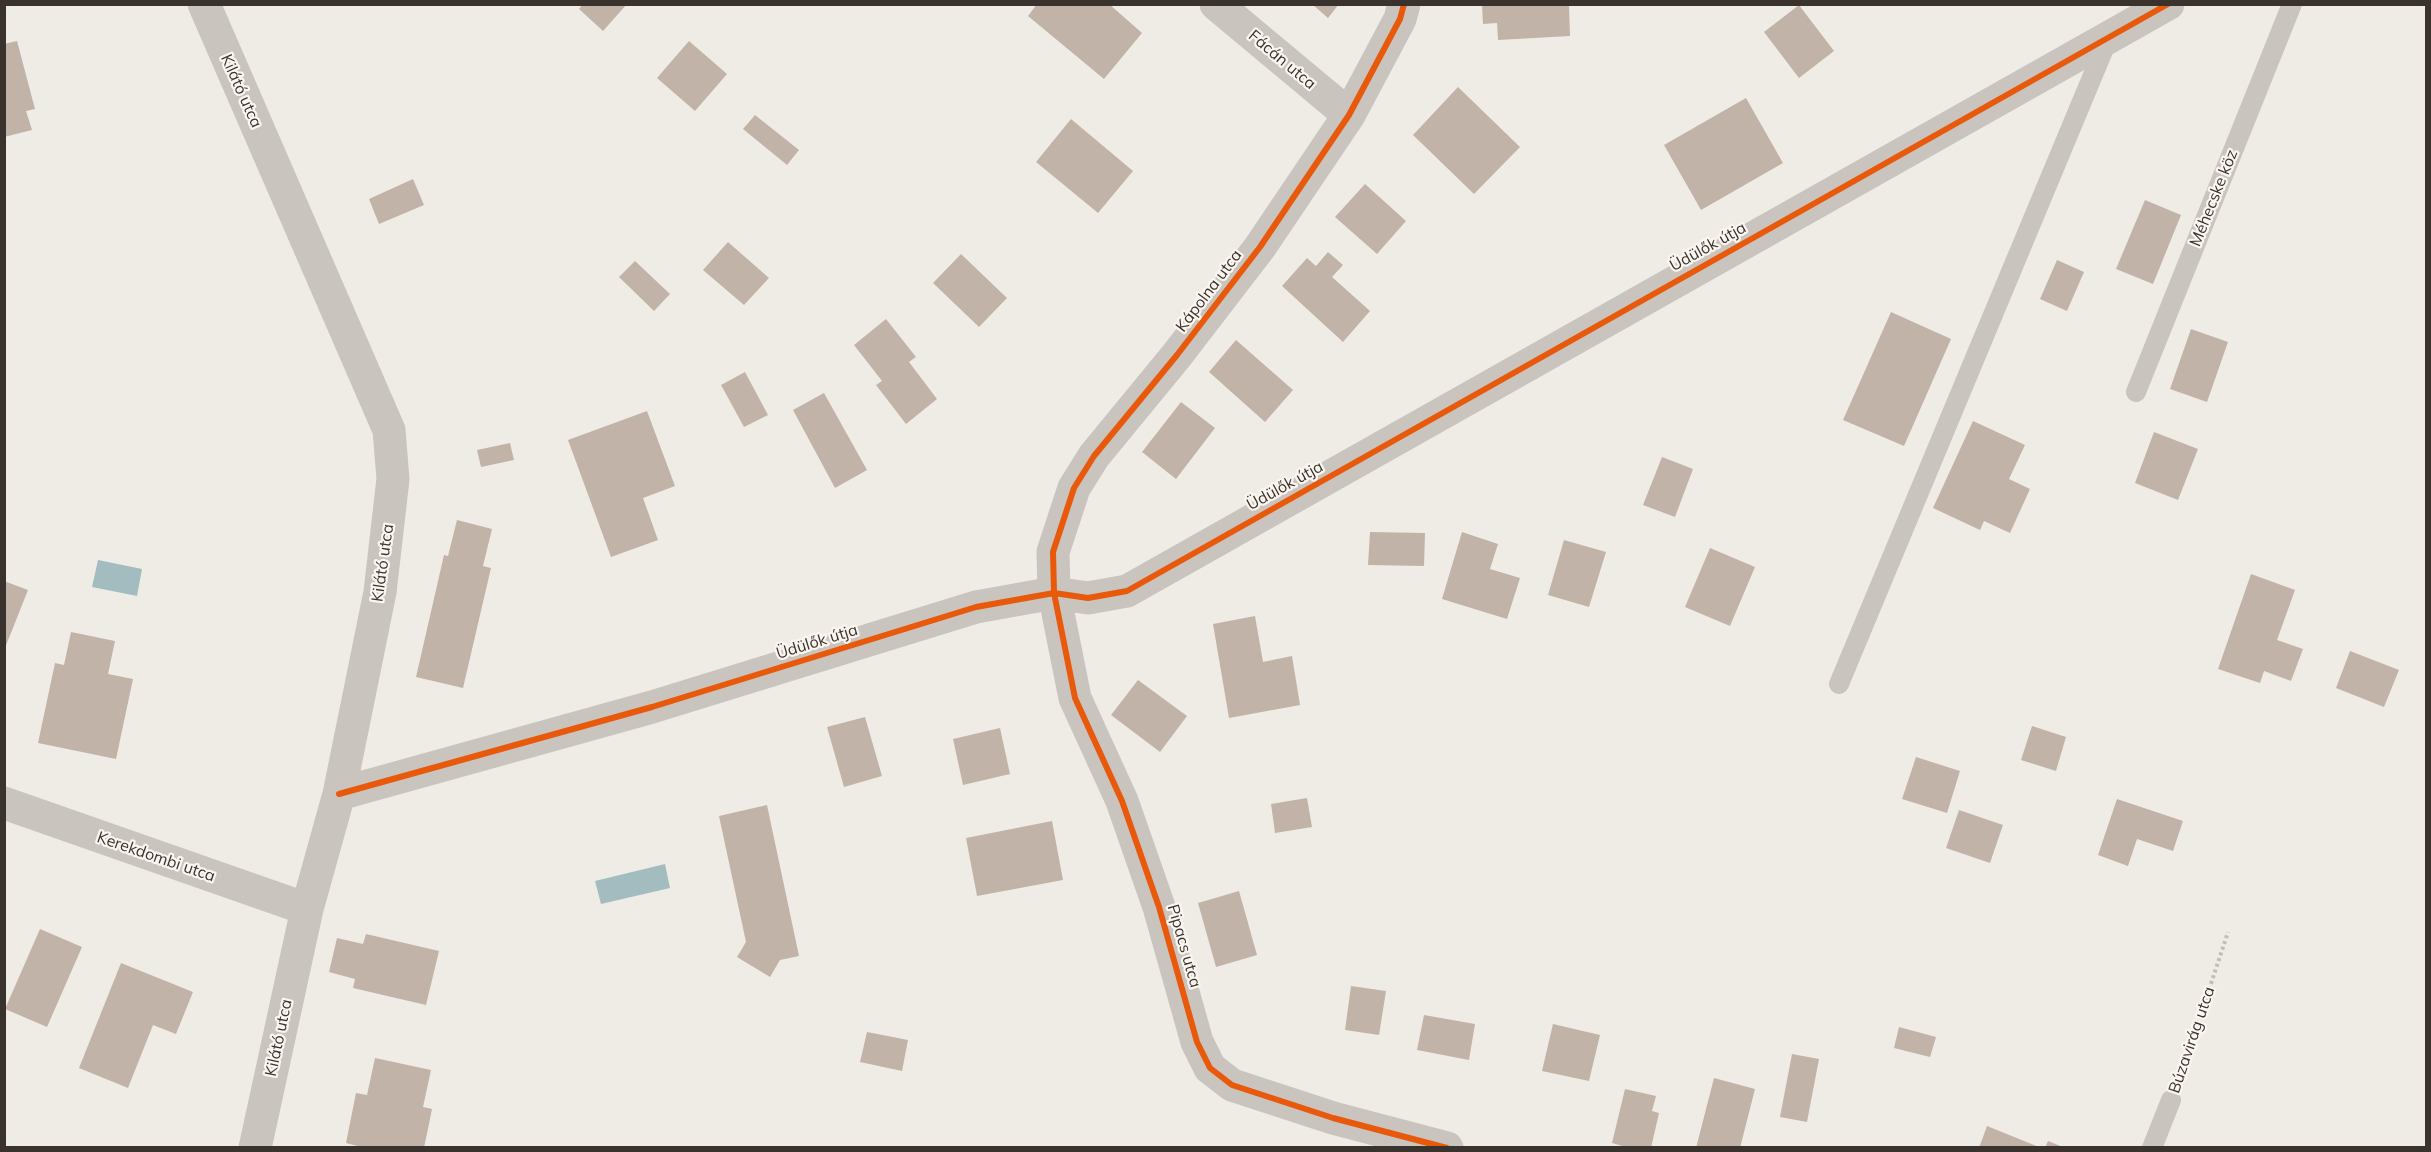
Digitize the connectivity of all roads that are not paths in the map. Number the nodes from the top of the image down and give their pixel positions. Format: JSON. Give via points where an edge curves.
{"nodes":[{"id":1,"x":204,"y":4,"type":"edge"},
{"id":2,"x":1216,"y":4,"type":"edge"},
{"id":3,"x":1404,"y":4,"type":"edge"},
{"id":4,"x":2168,"y":4,"type":"edge"},
{"id":5,"x":2292,"y":4,"type":"edge"},
{"id":6,"x":2109,"y":36,"type":"junction"},
{"id":7,"x":1349,"y":115,"type":"junction"},
{"id":8,"x":2136,"y":392,"type":"dead end"},
{"id":9,"x":1054,"y":594,"type":"junction"},
{"id":10,"x":1839,"y":684,"type":"dead end"},
{"id":11,"x":339,"y":794,"type":"junction"},
{"id":12,"x":4,"y":803,"type":"edge"},
{"id":13,"x":308,"y":909,"type":"junction"},
{"id":14,"x":2171,"y":1101,"type":"road end"},
{"id":15,"x":255,"y":1148,"type":"edge"},
{"id":16,"x":1447,"y":1148,"type":"edge"},
{"id":17,"x":2152,"y":1148,"type":"edge"}],
"edges":[{"from":1,"to":11,"type":"street","name":"Kilátó utca","via":[[389,430],[393,479],[380,592]]},
{"from":2,"to":7,"type":"street","name":"Fácán utca"},
{"from":3,"to":7,"type":"street","name":"Kápolna utca","via":[[1400,19]]},
{"from":4,"to":6,"type":"street","name":"Üdülők útja"},
{"from":5,"to":8,"type":"lane","name":"Méhecske köz"},
{"from":6,"to":9,"type":"street","name":"Üdülők útja","via":[[1127,591],[1088,598]]},
{"from":6,"to":10,"type":"lane"},
{"from":7,"to":9,"type":"street","name":"Kápolna utca","via":[[1260,247],[1094,456],[1074,488],[1053,552]]},
{"from":9,"to":11,"type":"street","name":"Üdülők útja","via":[[976,607],[652,707]]},
{"from":9,"to":16,"type":"street","name":"Pipacs utca","via":[[1075,698],[1122,801],[1159,907],[1197,1042],[1210,1068],[1232,1085],[1333,1118]]},
{"from":11,"to":13,"type":"street","name":"Kilátó utca"},
{"from":12,"to":13,"type":"street","name":"Kerekdombi utca"},
{"from":13,"to":15,"type":"street","name":"Kilátó utca"},
{"from":14,"to":17,"type":"lane","name":"Búzavirág utca"}]}
